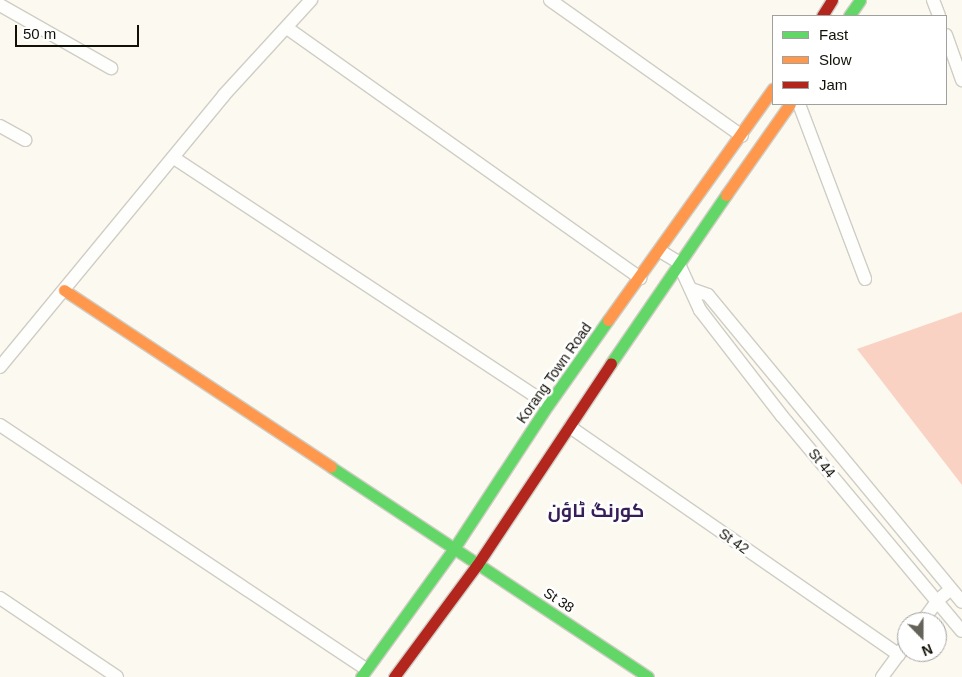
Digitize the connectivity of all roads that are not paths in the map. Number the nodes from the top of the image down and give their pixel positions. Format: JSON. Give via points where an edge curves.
{"nodes":[{"id":1,"x":311,"y":0,"type":"edge"},
{"id":2,"x":550,"y":0,"type":"edge"},
{"id":3,"x":832,"y":0,"type":"edge"},
{"id":4,"x":860,"y":0,"type":"edge"},
{"id":5,"x":933,"y":0,"type":"edge"},
{"id":6,"x":0,"y":5,"type":"edge"},
{"id":7,"x":823,"y":15,"type":"edge"},
{"id":8,"x":850,"y":15,"type":"edge"},
{"id":9,"x":939,"y":15,"type":"edge"},
{"id":10,"x":288,"y":28,"type":"junction"},
{"id":11,"x":947,"y":38,"type":"edge"},
{"id":12,"x":111,"y":68,"type":"dead end"},
{"id":13,"x":962,"y":80,"type":"edge"},
{"id":14,"x":772,"y":91,"type":"edge"},
{"id":15,"x":789,"y":105,"type":"edge"},
{"id":16,"x":799,"y":105,"type":"edge"},
{"id":17,"x":0,"y":126,"type":"edge"},
{"id":18,"x":742,"y":136,"type":"junction"},
{"id":19,"x":25,"y":140,"type":"dead end"},
{"id":20,"x":174,"y":158,"type":"junction"},
{"id":21,"x":660,"y":251,"type":"junction"},
{"id":22,"x":678,"y":262,"type":"junction"},
{"id":23,"x":640,"y":278,"type":"junction"},
{"id":24,"x":865,"y":279,"type":"dead end"},
{"id":25,"x":691,"y":289,"type":"junction"},
{"id":26,"x":64,"y":290,"type":"junction"},
{"id":27,"x":0,"y":366,"type":"edge"},
{"id":28,"x":548,"y":405,"type":"junction"},
{"id":29,"x":0,"y":425,"type":"edge"},
{"id":30,"x":570,"y":427,"type":"junction"},
{"id":31,"x":453,"y":550,"type":"junction"},
{"id":32,"x":478,"y":565,"type":"junction"},
{"id":33,"x":951,"y":589,"type":"junction"},
{"id":34,"x":0,"y":598,"type":"edge"},
{"id":35,"x":937,"y":601,"type":"junction"},
{"id":36,"x":962,"y":602,"type":"edge"},
{"id":37,"x":929,"y":612,"type":"edge"},
{"id":38,"x":962,"y":631,"type":"edge"},
{"id":39,"x":897,"y":654,"type":"edge"},
{"id":40,"x":897,"y":658,"type":"edge"},
{"id":41,"x":364,"y":673,"type":"edge"},
{"id":42,"x":117,"y":677,"type":"edge"},
{"id":43,"x":394,"y":677,"type":"edge"},
{"id":44,"x":648,"y":677,"type":"edge"},
{"id":45,"x":882,"y":677,"type":"edge"}],
"edges":[{"from":1,"to":10,"type":"street"},
{"from":2,"to":18,"type":"street"},
{"from":3,"to":7,"type":"street"},
{"from":4,"to":8,"type":"street"},
{"from":5,"to":9,"type":"street"},
{"from":6,"to":12,"type":"street"},
{"from":10,"to":20,"type":"street","via":[[224,95]]},
{"from":10,"to":23,"type":"street"},
{"from":11,"to":13,"type":"street"},
{"from":14,"to":18,"type":"street","name":"Korang Town Road"},
{"from":15,"to":22,"type":"street"},
{"from":16,"to":24,"type":"street"},
{"from":17,"to":19,"type":"street"},
{"from":18,"to":21,"type":"street","name":"Korang Town Road"},
{"from":20,"to":26,"type":"street"},
{"from":20,"to":28,"type":"street"},
{"from":21,"to":22,"type":"street"},
{"from":21,"to":23,"type":"street","name":"Korang Town Road"},
{"from":22,"to":25,"type":"street","name":"St 44"},
{"from":22,"to":30,"type":"street"},
{"from":23,"to":28,"type":"street","name":"Korang Town Road"},
{"from":25,"to":33,"type":"street","name":"St 44","via":[[708,295]]},
{"from":25,"to":35,"type":"street","name":"St 44","via":[[700,310],[782,416]]},
{"from":26,"to":27,"type":"street"},
{"from":26,"to":31,"type":"street","name":"St 38"},
{"from":28,"to":31,"type":"street","name":"Korang Town Road"},
{"from":29,"to":41,"type":"street"},
{"from":30,"to":32,"type":"street"},
{"from":30,"to":39,"type":"street","name":"St 42"},
{"from":31,"to":32,"type":"street","name":"St 38"},
{"from":31,"to":41,"type":"street","name":"Korang Town Road"},
{"from":32,"to":43,"type":"street"},
{"from":32,"to":44,"type":"street","name":"St 38"},
{"from":33,"to":35,"type":"street"},
{"from":33,"to":36,"type":"street","name":"St 44"},
{"from":34,"to":42,"type":"street"},
{"from":35,"to":37,"type":"street"},
{"from":35,"to":38,"type":"street","name":"St 44"},
{"from":40,"to":45,"type":"street"}]}
